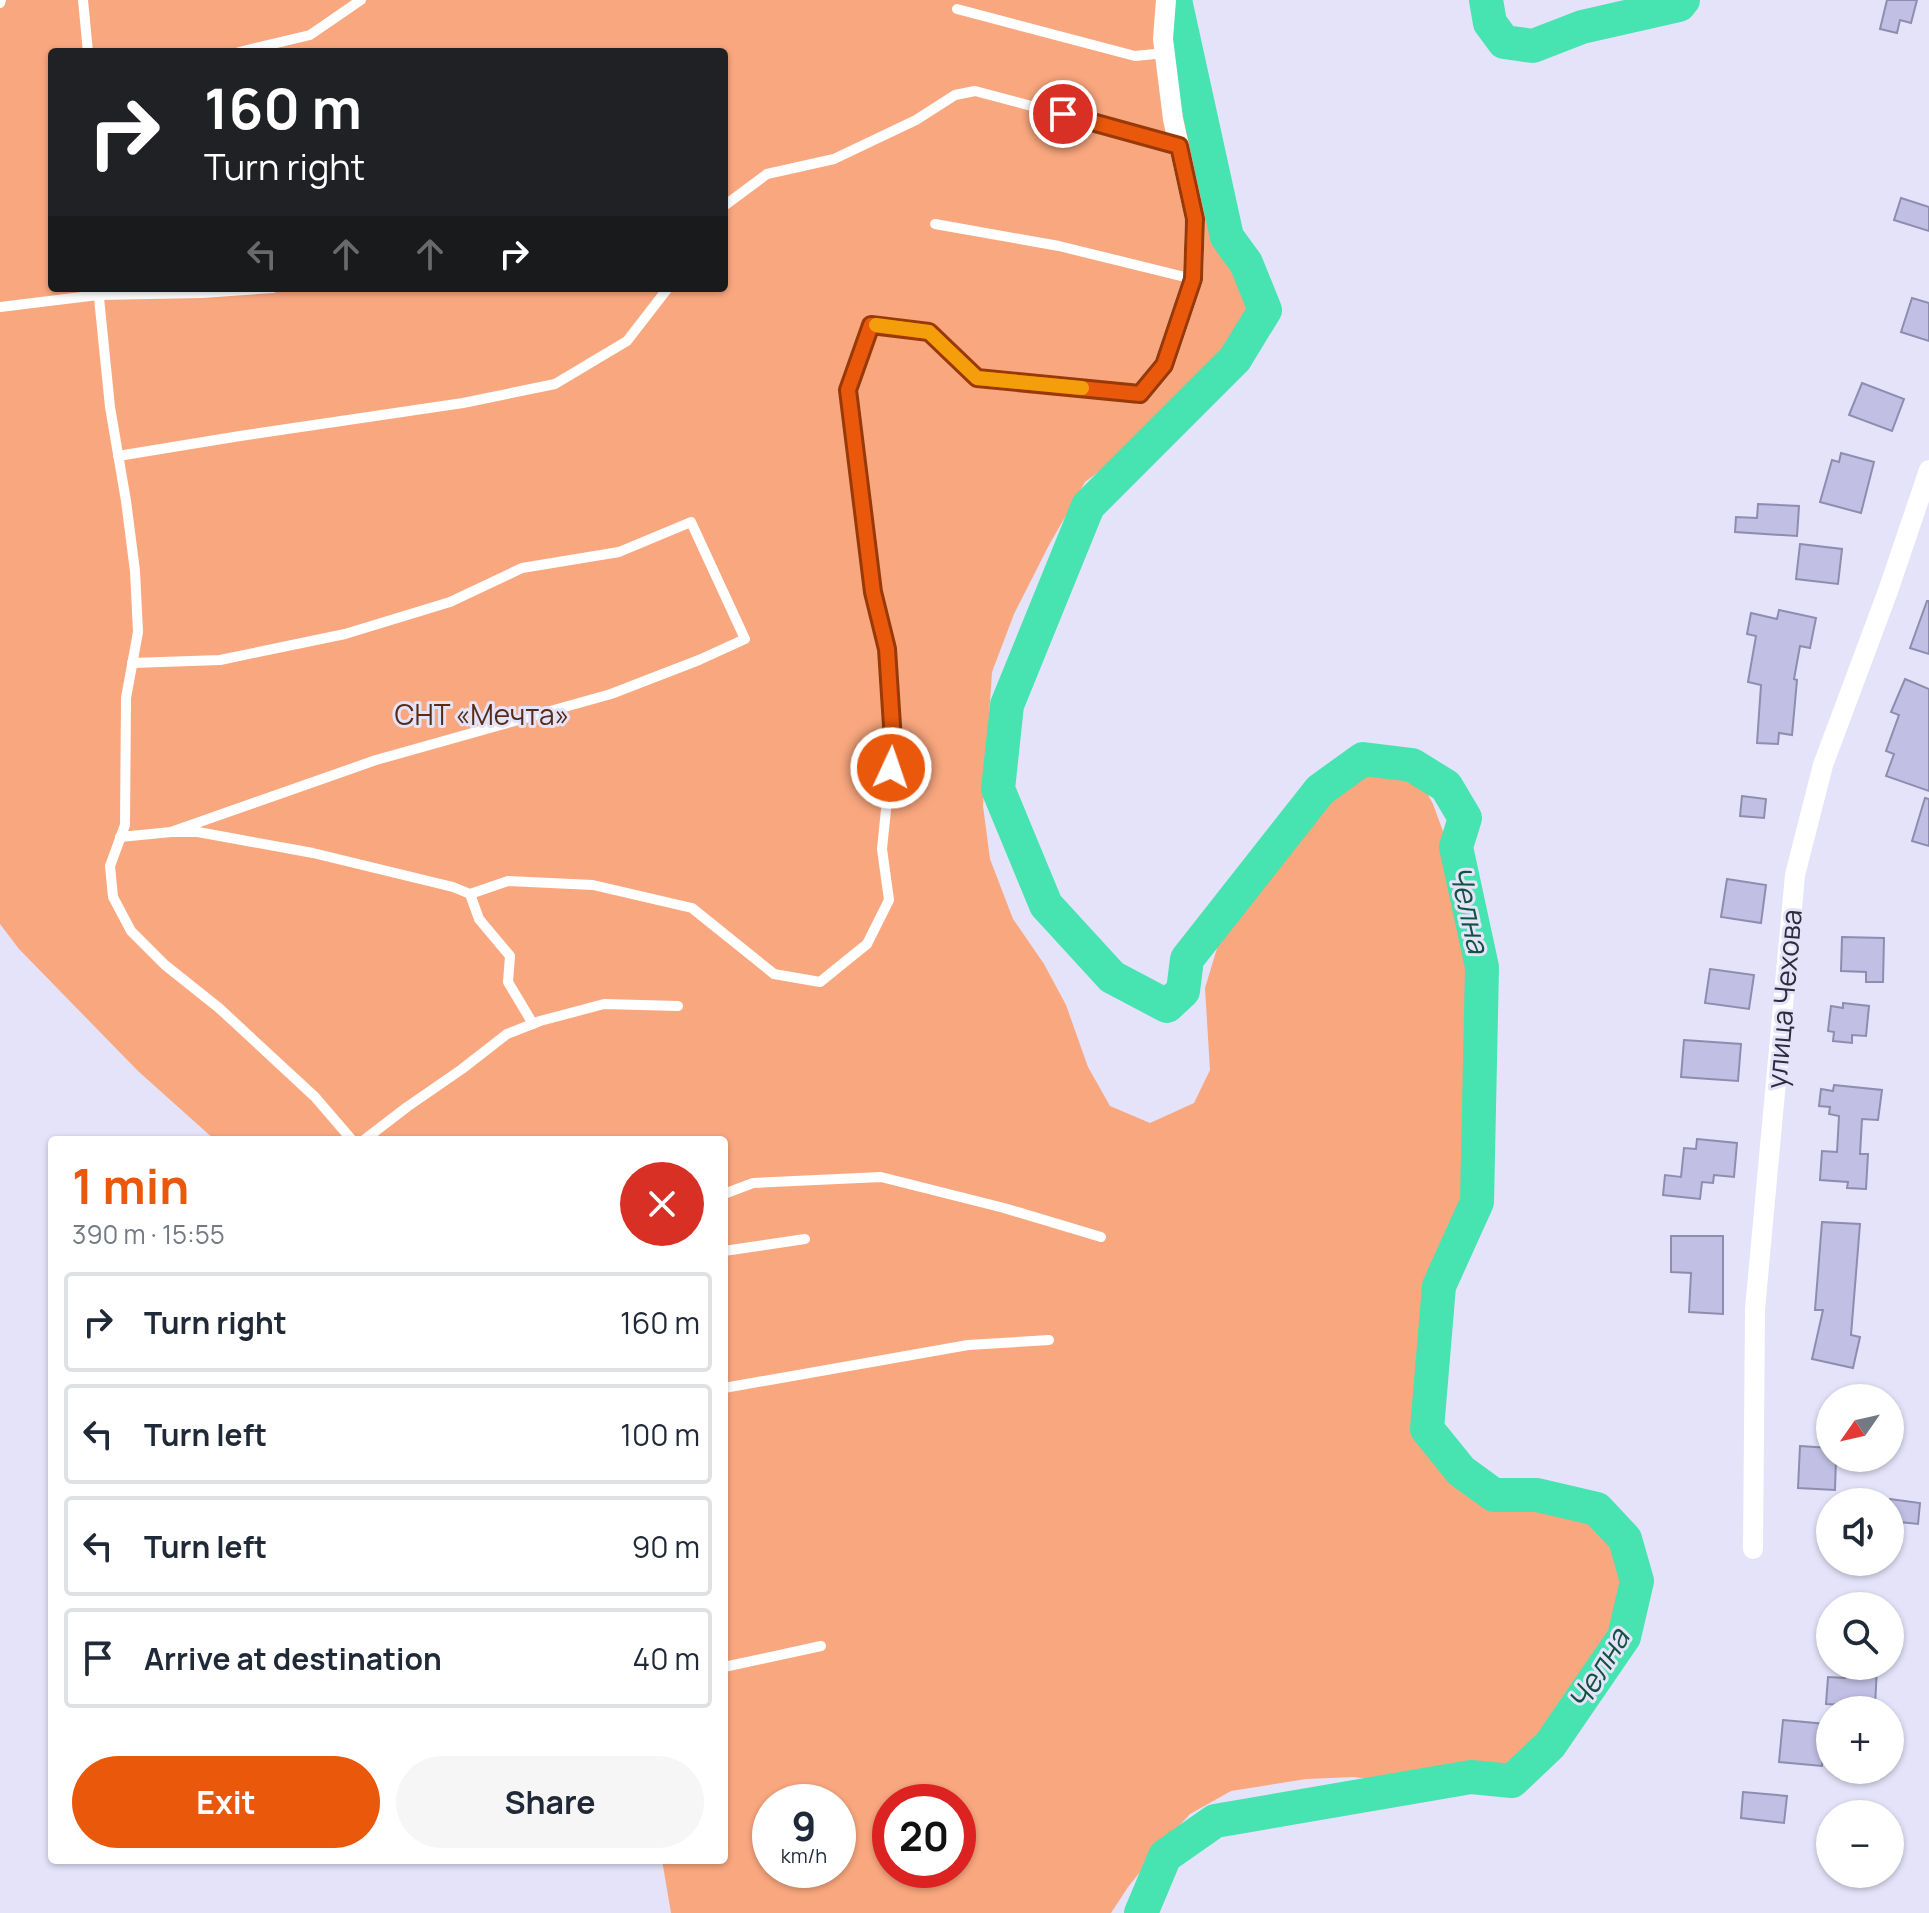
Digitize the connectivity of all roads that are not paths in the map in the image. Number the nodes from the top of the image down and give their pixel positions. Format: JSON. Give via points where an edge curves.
{"nodes":[{"id":1,"x":83,"y":0,"type":"edge"},
{"id":2,"x":361,"y":0,"type":"edge"},
{"id":3,"x":1166,"y":0,"type":"edge"},
{"id":4,"x":957,"y":9,"type":"dead end"},
{"id":5,"x":88,"y":48,"type":"edge"},
{"id":6,"x":256,"y":48,"type":"edge"},
{"id":7,"x":1165,"y":53,"type":"junction"},
{"id":8,"x":1179,"y":146,"type":"junction"},
{"id":9,"x":728,"y":203,"type":"edge"},
{"id":10,"x":935,"y":224,"type":"dead end"},
{"id":11,"x":1193,"y":279,"type":"junction"},
{"id":12,"x":98,"y":292,"type":"edge"},
{"id":13,"x":216,"y":292,"type":"edge"},
{"id":14,"x":665,"y":292,"type":"edge"},
{"id":15,"x":0,"y":307,"type":"edge"},
{"id":16,"x":1140,"y":394,"type":"joint"},
{"id":17,"x":118,"y":456,"type":"junction"},
{"id":18,"x":1929,"y":470,"type":"edge"},
{"id":19,"x":132,"y":663,"type":"junction"},
{"id":20,"x":171,"y":832,"type":"junction"},
{"id":21,"x":120,"y":837,"type":"junction"},
{"id":22,"x":470,"y":894,"type":"junction"},
{"id":23,"x":678,"y":1006,"type":"dead end"},
{"id":24,"x":533,"y":1024,"type":"junction"},
{"id":25,"x":349,"y":1136,"type":"edge"},
{"id":26,"x":369,"y":1136,"type":"edge"},
{"id":27,"x":728,"y":1192,"type":"edge"},
{"id":28,"x":1101,"y":1237,"type":"dead end"},
{"id":29,"x":805,"y":1239,"type":"dead end"},
{"id":30,"x":728,"y":1250,"type":"edge"},
{"id":31,"x":1049,"y":1340,"type":"dead end"},
{"id":32,"x":728,"y":1387,"type":"edge"},
{"id":33,"x":1753,"y":1549,"type":"dead end"},
{"id":34,"x":821,"y":1646,"type":"dead end"},
{"id":35,"x":728,"y":1666,"type":"edge"}],
"edges":[{"from":1,"to":5,"type":"lane"},
{"from":2,"to":6,"type":"lane","via":[[310,35]]},
{"from":3,"to":7,"type":"street"},
{"from":4,"to":7,"type":"lane","via":[[1135,56]]},
{"from":7,"to":8,"type":"street"},
{"from":8,"to":9,"type":"lane","via":[[975,91],[955,95],[834,159],[767,174]]},
{"from":8,"to":11,"type":"street","via":[[1195,219]]},
{"from":10,"to":11,"type":"lane","via":[[1059,246]]},
{"from":11,"to":16,"type":"street","via":[[1164,365]]},
{"from":12,"to":13,"type":"lane"},
{"from":12,"to":15,"type":"lane"},
{"from":12,"to":17,"type":"lane"},
{"from":14,"to":17,"type":"lane","via":[[627,341],[555,384]]},
{"from":16,"to":22,"type":"lane","via":[[977,378],[929,332],[871,325],[848,390],[873,592],[887,649],[893,741],[882,849],[889,900],[867,944],[820,982],[774,974],[692,908],[593,885],[508,881]]},
{"from":17,"to":19,"type":"lane","via":[[135,571],[138,632]]},
{"from":18,"to":33,"type":"street","name":"улица Чехова","via":[[1823,765],[1795,875],[1755,1309]]},
{"from":19,"to":20,"type":"lane","via":[[220,660],[345,634],[450,602],[522,568],[619,552],[691,522],[745,639],[611,694],[376,760]]},
{"from":19,"to":21,"type":"lane","via":[[126,698],[125,825]]},
{"from":20,"to":21,"type":"lane"},
{"from":20,"to":22,"type":"lane","via":[[313,853]]},
{"from":21,"to":25,"type":"lane","via":[[110,866],[113,897],[131,931],[315,1097]]},
{"from":22,"to":24,"type":"lane","via":[[479,919],[510,956],[508,982]]},
{"from":23,"to":24,"type":"lane","via":[[604,1004]]},
{"from":24,"to":26,"type":"lane","via":[[507,1034]]},
{"from":27,"to":28,"type":"lane","via":[[753,1183],[881,1177]]},
{"from":29,"to":30,"type":"lane"},
{"from":31,"to":32,"type":"lane","via":[[968,1345]]},
{"from":34,"to":35,"type":"lane"}]}
